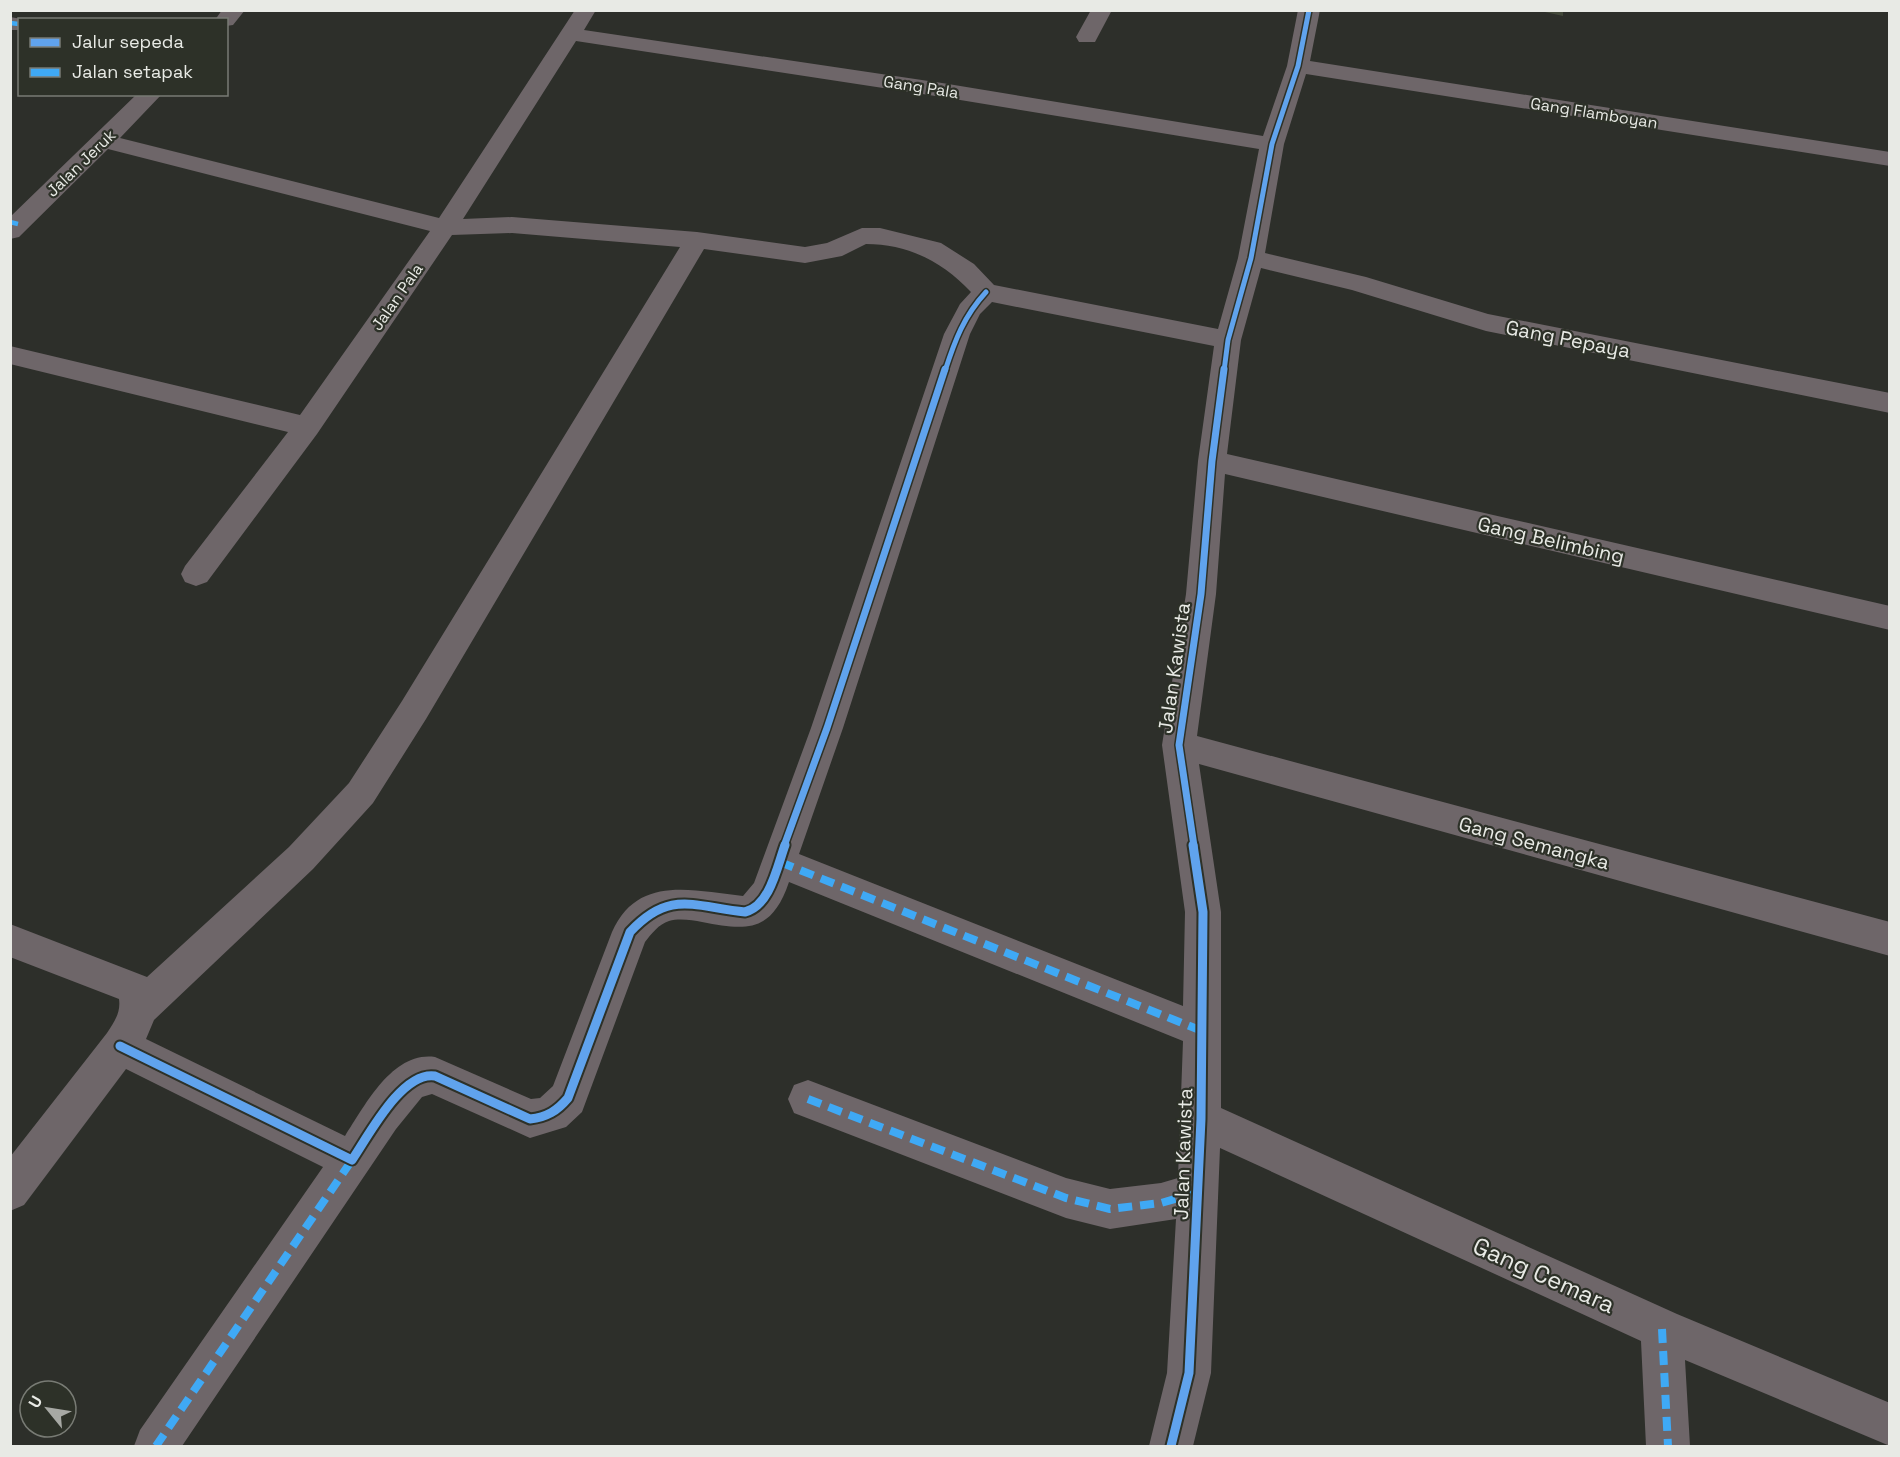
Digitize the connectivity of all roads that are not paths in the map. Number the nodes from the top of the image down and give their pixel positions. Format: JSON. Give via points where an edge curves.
{"nodes":[{"id":1,"x":586,"y":10,"type":"edge"},
{"id":2,"x":1102,"y":10,"type":"edge"},
{"id":3,"x":1309,"y":10,"type":"edge"},
{"id":4,"x":570,"y":34,"type":"junction"},
{"id":5,"x":1088,"y":37,"type":"dead end"},
{"id":6,"x":1298,"y":66,"type":"junction"},
{"id":7,"x":149,"y":96,"type":"edge"},
{"id":8,"x":105,"y":141,"type":"junction"},
{"id":9,"x":1272,"y":144,"type":"junction"},
{"id":10,"x":1890,"y":159,"type":"edge"},
{"id":11,"x":13,"y":226,"type":"edge"},
{"id":12,"x":445,"y":227,"type":"junction"},
{"id":13,"x":697,"y":240,"type":"junction"},
{"id":14,"x":1251,"y":258,"type":"junction"},
{"id":15,"x":986,"y":292,"type":"junction"},
{"id":16,"x":1228,"y":340,"type":"junction"},
{"id":17,"x":10,"y":355,"type":"edge"},
{"id":18,"x":1890,"y":403,"type":"edge"},
{"id":19,"x":307,"y":427,"type":"junction"},
{"id":20,"x":1212,"y":461,"type":"junction"},
{"id":21,"x":196,"y":574,"type":"dead end"},
{"id":22,"x":1890,"y":618,"type":"edge"},
{"id":23,"x":1179,"y":745,"type":"junction"},
{"id":24,"x":780,"y":862,"type":"junction"},
{"id":25,"x":1890,"y":939,"type":"edge"},
{"id":26,"x":10,"y":940,"type":"edge"},
{"id":27,"x":140,"y":1008,"type":"junction"},
{"id":28,"x":1202,"y":1031,"type":"junction"},
{"id":29,"x":120,"y":1046,"type":"junction"},
{"id":30,"x":808,"y":1099,"type":"dead end"},
{"id":31,"x":1201,"y":1119,"type":"junction"},
{"id":32,"x":352,"y":1160,"type":"junction"},
{"id":33,"x":10,"y":1191,"type":"edge"},
{"id":34,"x":1199,"y":1192,"type":"junction"},
{"id":35,"x":1662,"y":1329,"type":"junction"},
{"id":36,"x":1890,"y":1425,"type":"edge"},
{"id":37,"x":156,"y":1446,"type":"edge"},
{"id":38,"x":1171,"y":1446,"type":"edge"},
{"id":39,"x":1668,"y":1446,"type":"edge"}],
"edges":[{"from":1,"to":4,"type":"street","name":"Jalan Pala"},
{"from":2,"to":5,"type":"street"},
{"from":3,"to":6,"type":"street","name":"Jalan Kawista"},
{"from":4,"to":9,"type":"street","name":"Gang Pala"},
{"from":4,"to":12,"type":"street","name":"Jalan Pala"},
{"from":6,"to":9,"type":"street","name":"Jalan Kawista"},
{"from":6,"to":10,"type":"street","name":"Gang Flamboyan"},
{"from":7,"to":8,"type":"street","name":"Jalan Jeruk"},
{"from":8,"to":11,"type":"street","name":"Jalan Jeruk"},
{"from":8,"to":12,"type":"street"},
{"from":9,"to":14,"type":"street","name":"Jalan Kawista"},
{"from":12,"to":13,"type":"street","via":[[512,225]]},
{"from":12,"to":19,"type":"street","name":"Jalan Pala"},
{"from":13,"to":15,"type":"street","via":[[805,255],[833,250],[862,237],[880,236],[933,249],[965,270]]},
{"from":13,"to":27,"type":"street","via":[[362,793],[301,858]]},
{"from":14,"to":16,"type":"street","name":"Jalan Kawista"},
{"from":14,"to":18,"type":"street","name":"Gang Pepaya","via":[[1357,283],[1486,322]]},
{"from":15,"to":16,"type":"street"},
{"from":15,"to":24,"type":"street","via":[[969,310],[957,334]]},
{"from":16,"to":20,"type":"street","name":"Jalan Kawista"},
{"from":17,"to":19,"type":"street"},
{"from":19,"to":21,"type":"street","name":"Jalan Pala"},
{"from":20,"to":22,"type":"street","name":"Gang Belimbing"},
{"from":20,"to":23,"type":"street","name":"Jalan Kawista","via":[[1201,594]]},
{"from":23,"to":25,"type":"street","name":"Gang Semangka"},
{"from":23,"to":28,"type":"street","name":"Jalan Kawista","via":[[1203,912]]},
{"from":24,"to":28,"type":"street"},
{"from":24,"to":32,"type":"street","via":[[768,892],[753,910],[736,912],[681,902],[665,903],[639,920],[630,932],[568,1098],[559,1109],[545,1118],[530,1119],[425,1075],[403,1090]]},
{"from":26,"to":27,"type":"street","via":[[133,987],[139,995]]},
{"from":27,"to":29,"type":"street"},
{"from":28,"to":31,"type":"street","name":"Jalan Kawista"},
{"from":29,"to":32,"type":"street"},
{"from":29,"to":33,"type":"street"},
{"from":30,"to":34,"type":"street","via":[[1066,1198],[1110,1209],[1161,1203]]},
{"from":31,"to":34,"type":"street","name":"Jalan Kawista"},
{"from":31,"to":35,"type":"street","name":"Gang Cemara"},
{"from":32,"to":37,"type":"street"},
{"from":34,"to":38,"type":"street","name":"Jalan Kawista","via":[[1189,1374]]},
{"from":35,"to":36,"type":"street","name":"Gang Cemara"},
{"from":35,"to":39,"type":"street"}]}
